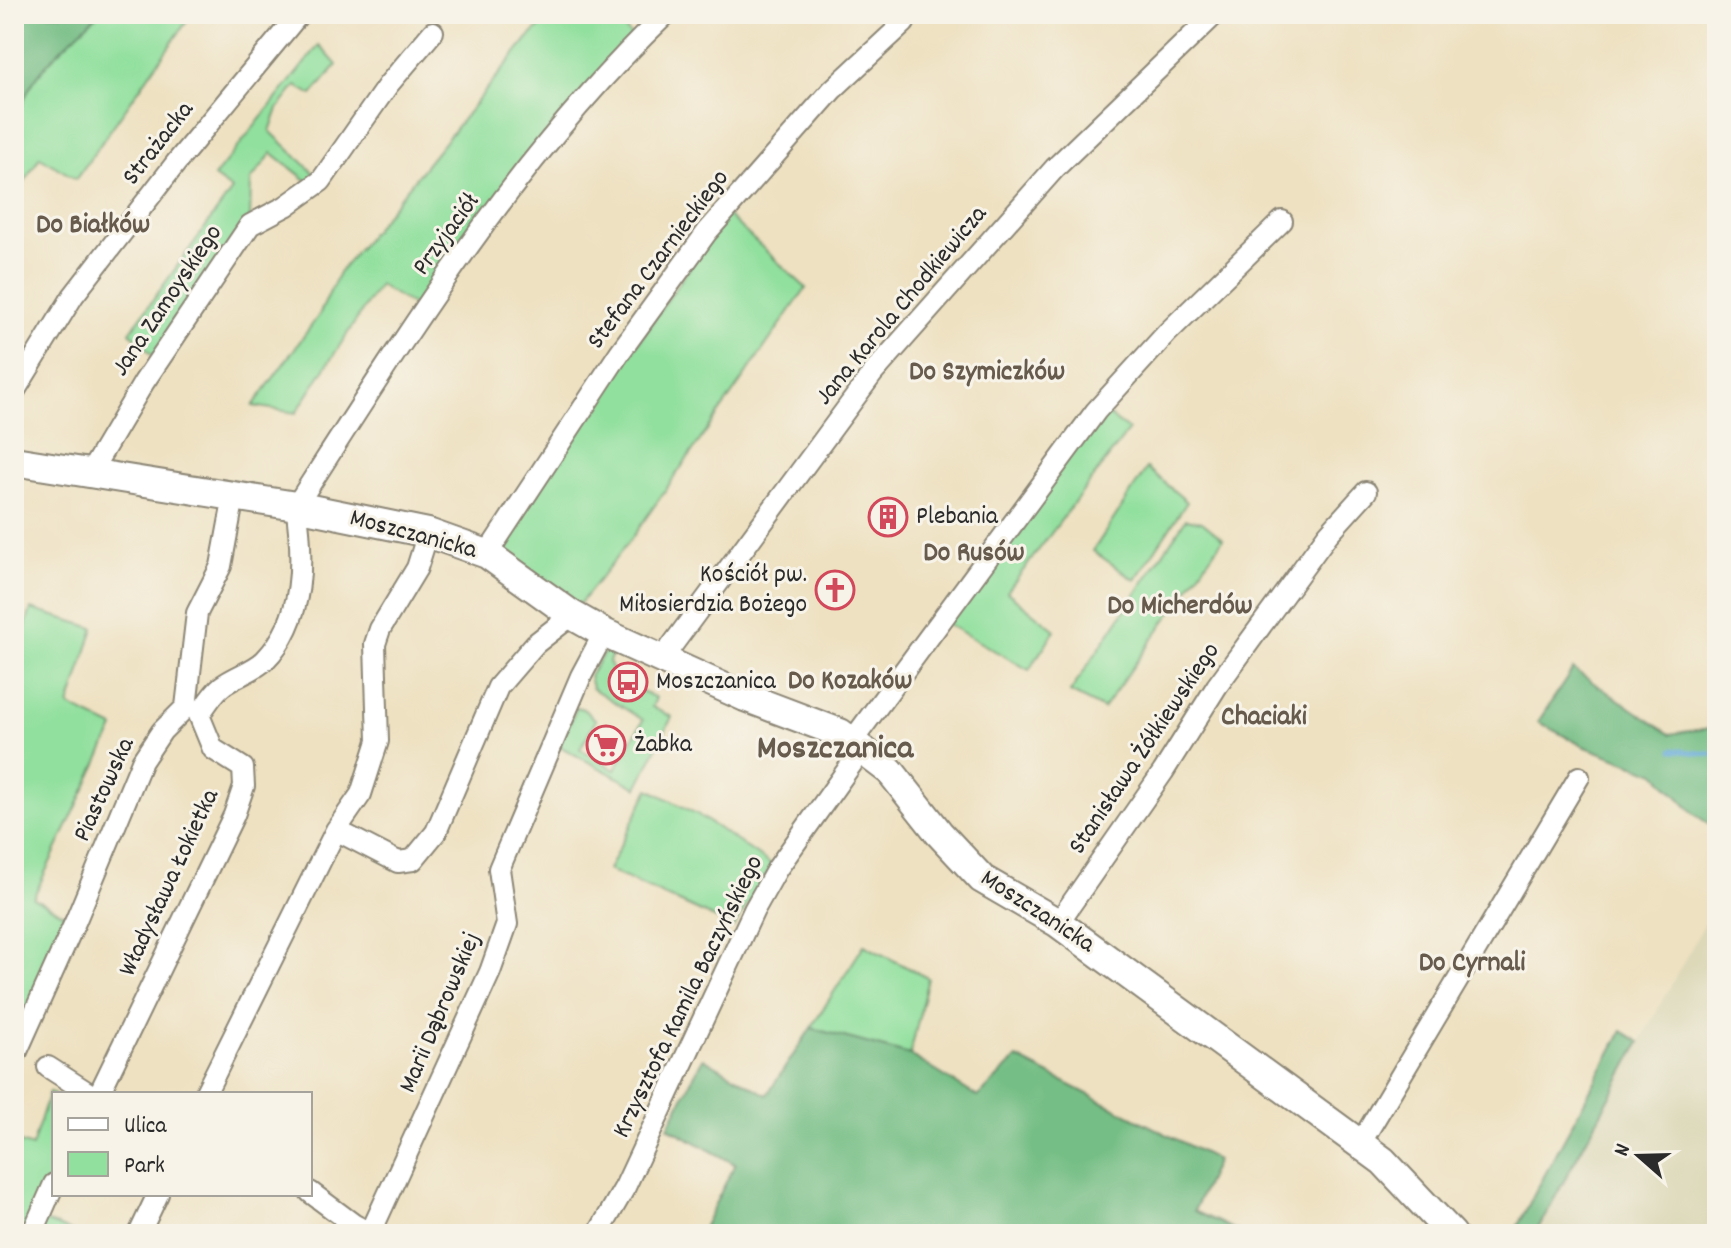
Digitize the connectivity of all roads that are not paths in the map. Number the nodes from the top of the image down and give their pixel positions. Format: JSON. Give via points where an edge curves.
{"nodes":[{"id":1,"x":299,"y":14,"type":"edge"},
{"id":2,"x":666,"y":14,"type":"edge"},
{"id":3,"x":1215,"y":14,"type":"edge"},
{"id":4,"x":904,"y":23,"type":"dead end"},
{"id":5,"x":433,"y":32,"type":"dead end"},
{"id":6,"x":1282,"y":221,"type":"dead end"},
{"id":7,"x":14,"y":392,"type":"edge"},
{"id":8,"x":14,"y":461,"type":"edge"},
{"id":9,"x":90,"y":473,"type":"junction"},
{"id":10,"x":1366,"y":492,"type":"dead end"},
{"id":11,"x":234,"y":496,"type":"junction"},
{"id":12,"x":296,"y":506,"type":"junction"},
{"id":13,"x":428,"y":533,"type":"junction"},
{"id":14,"x":487,"y":554,"type":"junction"},
{"id":15,"x":572,"y":615,"type":"junction"},
{"id":16,"x":604,"y":633,"type":"junction"},
{"id":17,"x":662,"y":659,"type":"junction"},
{"id":18,"x":192,"y":711,"type":"junction"},
{"id":19,"x":858,"y":744,"type":"junction"},
{"id":20,"x":1579,"y":777,"type":"dead end"},
{"id":21,"x":336,"y":830,"type":"junction"},
{"id":22,"x":1058,"y":923,"type":"junction"},
{"id":23,"x":14,"y":1058,"type":"edge"},
{"id":24,"x":48,"y":1067,"type":"dead end"},
{"id":25,"x":87,"y":1092,"type":"edge"},
{"id":26,"x":100,"y":1092,"type":"edge"},
{"id":27,"x":206,"y":1092,"type":"edge"},
{"id":28,"x":1360,"y":1144,"type":"junction"},
{"id":29,"x":52,"y":1189,"type":"edge"},
{"id":30,"x":312,"y":1193,"type":"edge"},
{"id":31,"x":157,"y":1196,"type":"edge"},
{"id":32,"x":32,"y":1234,"type":"edge"},
{"id":33,"x":139,"y":1234,"type":"edge"},
{"id":34,"x":371,"y":1234,"type":"edge"},
{"id":35,"x":598,"y":1234,"type":"edge"},
{"id":36,"x":1452,"y":1234,"type":"edge"}],
"edges":[{"from":1,"to":7,"type":"street","name":"Strażacka","via":[[73,296]]},
{"from":2,"to":12,"type":"street","name":"Przyjaciół","via":[[566,121],[465,250]]},
{"from":3,"to":17,"type":"street","name":"Jana Karola Chodkiewicza","via":[[1055,168],[873,373]]},
{"from":4,"to":14,"type":"street","name":"Stefana Czarnieckiego","via":[[832,90],[707,232],[620,352]]},
{"from":5,"to":9,"type":"street","name":"Jana Zamoyskiego","via":[[388,85],[321,181],[250,225]]},
{"from":6,"to":19,"type":"street","name":"Krzysztofa Kamila Baczyńskiego","via":[[1096,411]]},
{"from":8,"to":9,"type":"street","name":"Moszczanicka"},
{"from":9,"to":11,"type":"street","name":"Moszczanicka"},
{"from":10,"to":22,"type":"street","name":"Stanisława Żółkiewskiego","via":[[1328,534],[1217,686]]},
{"from":11,"to":12,"type":"street","name":"Moszczanicka"},
{"from":11,"to":18,"type":"street","via":[[221,566],[197,613]]},
{"from":12,"to":13,"type":"street","name":"Moszczanicka"},
{"from":12,"to":18,"type":"street","via":[[302,544],[299,594],[284,636],[264,662]]},
{"from":13,"to":14,"type":"street","name":"Moszczanicka"},
{"from":13,"to":21,"type":"street","via":[[417,568],[375,644],[378,741],[361,794]]},
{"from":14,"to":15,"type":"street","name":"Moszczanicka"},
{"from":15,"to":16,"type":"street","name":"Moszczanicka"},
{"from":15,"to":21,"type":"street","via":[[535,644],[498,687],[436,832],[413,860],[398,862]]},
{"from":16,"to":17,"type":"street","name":"Moszczanicka"},
{"from":16,"to":34,"type":"street","name":"Marii Dąbrowskiej","via":[[499,869],[507,924],[490,972]]},
{"from":17,"to":19,"type":"street","name":"Moszczanicka"},
{"from":18,"to":23,"type":"street","name":"Piastowska","via":[[162,731],[142,761]]},
{"from":18,"to":26,"type":"street","name":"Władysława Łokietka","via":[[213,749],[243,768],[244,786]]},
{"from":19,"to":22,"type":"street","name":"Moszczanicka","via":[[890,771],[982,879]]},
{"from":19,"to":35,"type":"street","name":"Krzysztofa Kamila Baczyńskiego","via":[[754,910]]},
{"from":20,"to":28,"type":"street"},
{"from":21,"to":27,"type":"street"},
{"from":22,"to":28,"type":"street","name":"Moszczanicka"},
{"from":24,"to":25,"type":"street"},
{"from":28,"to":36,"type":"street","name":"Moszczanicka"},
{"from":29,"to":32,"type":"street"},
{"from":30,"to":34,"type":"street"},
{"from":31,"to":33,"type":"street"}]}
